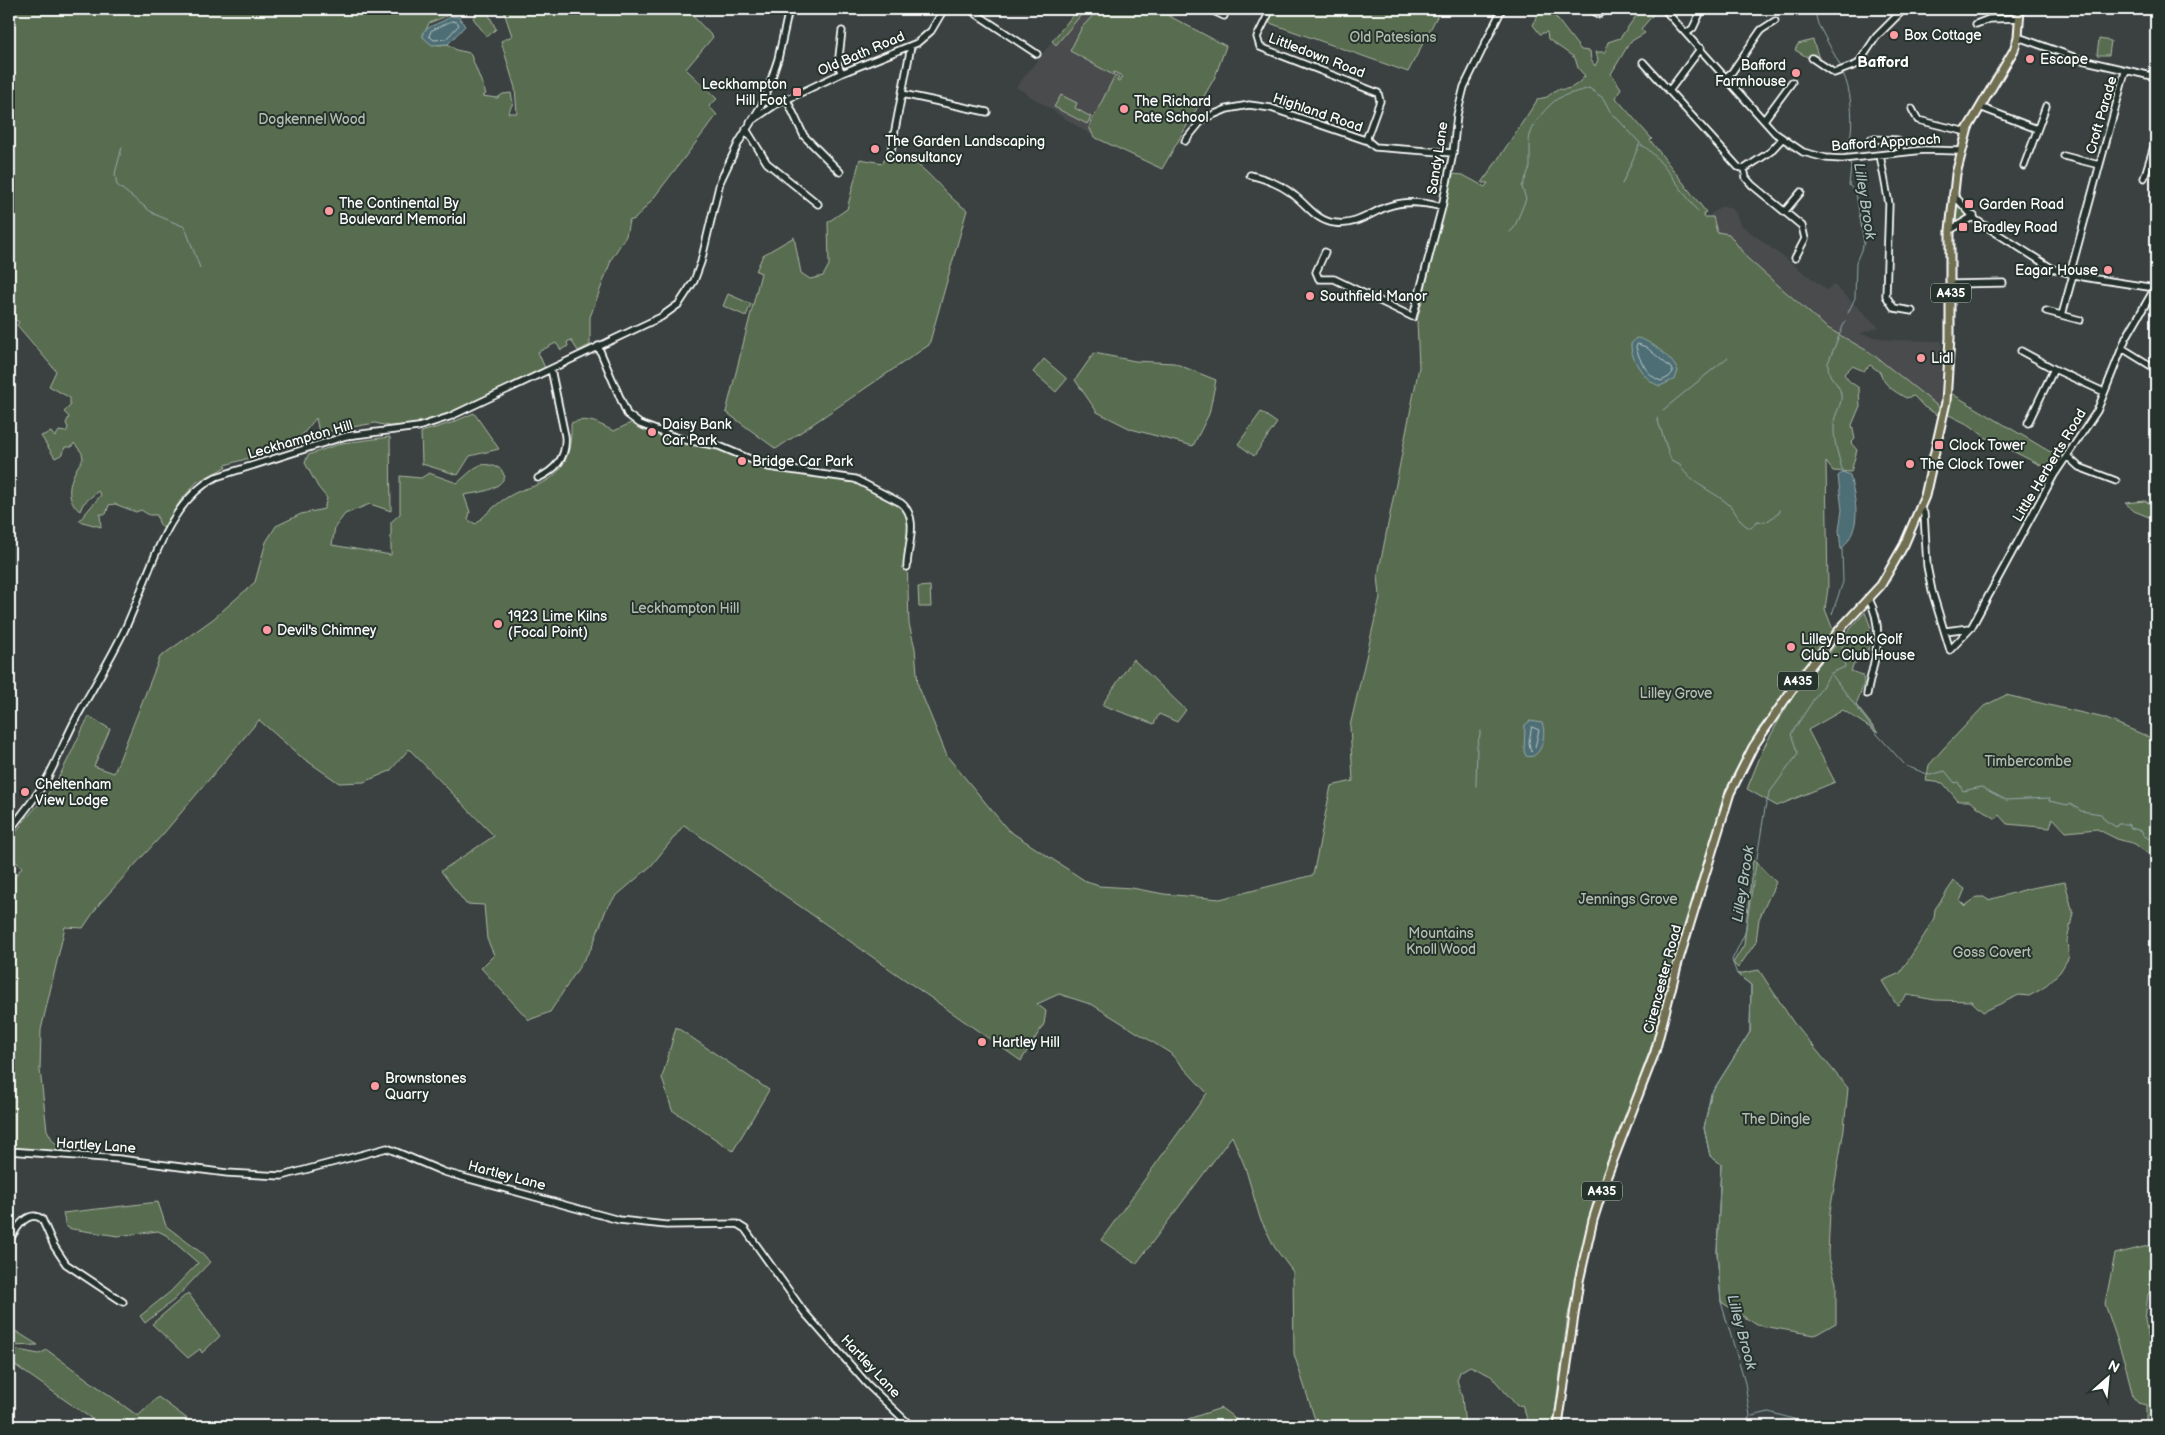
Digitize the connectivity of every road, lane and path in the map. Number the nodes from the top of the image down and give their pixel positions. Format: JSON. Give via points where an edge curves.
{"nodes":[{"id":1,"x":789,"y":9,"type":"edge"},
{"id":2,"x":944,"y":9,"type":"edge"},
{"id":3,"x":969,"y":9,"type":"edge"},
{"id":4,"x":1209,"y":9,"type":"edge"},
{"id":5,"x":1272,"y":9,"type":"edge"},
{"id":6,"x":1502,"y":9,"type":"edge"},
{"id":7,"x":1590,"y":9,"type":"edge"},
{"id":8,"x":1607,"y":9,"type":"edge"},
{"id":9,"x":1664,"y":9,"type":"edge"},
{"id":10,"x":1702,"y":9,"type":"edge"},
{"id":11,"x":1904,"y":9,"type":"edge"},
{"id":12,"x":2020,"y":9,"type":"edge"},
{"id":13,"x":1224,"y":16,"type":"dead end"},
{"id":14,"x":2020,"y":18,"type":"junction"},
{"id":15,"x":1775,"y":21,"type":"dead end"},
{"id":16,"x":1976,"y":24,"type":"dead end"},
{"id":17,"x":842,"y":31,"type":"dead end"},
{"id":18,"x":1688,"y":33,"type":"junction"},
{"id":19,"x":2018,"y":37,"type":"junction"},
{"id":20,"x":911,"y":46,"type":"junction"},
{"id":21,"x":1701,"y":48,"type":"junction"},
{"id":22,"x":1037,"y":54,"type":"dead end"},
{"id":23,"x":1812,"y":58,"type":"dead end"},
{"id":24,"x":1643,"y":62,"type":"dead end"},
{"id":25,"x":2125,"y":72,"type":"junction"},
{"id":26,"x":842,"y":73,"type":"junction"},
{"id":27,"x":1726,"y":77,"type":"junction"},
{"id":28,"x":2156,"y":77,"type":"edge"},
{"id":29,"x":1792,"y":82,"type":"dead end"},
{"id":30,"x":1670,"y":91,"type":"junction"},
{"id":31,"x":902,"y":94,"type":"junction"},
{"id":32,"x":787,"y":100,"type":"junction"},
{"id":33,"x":764,"y":101,"type":"junction"},
{"id":34,"x":775,"y":105,"type":"junction"},
{"id":35,"x":2046,"y":106,"type":"dead end"},
{"id":36,"x":1980,"y":107,"type":"junction"},
{"id":37,"x":1912,"y":109,"type":"dead end"},
{"id":38,"x":987,"y":112,"type":"dead end"},
{"id":39,"x":1764,"y":120,"type":"junction"},
{"id":40,"x":750,"y":122,"type":"junction"},
{"id":41,"x":746,"y":129,"type":"junction"},
{"id":42,"x":2037,"y":129,"type":"junction"},
{"id":43,"x":1967,"y":132,"type":"junction"},
{"id":44,"x":1782,"y":139,"type":"junction"},
{"id":45,"x":1872,"y":140,"type":"dead end"},
{"id":46,"x":2156,"y":140,"type":"edge"},
{"id":47,"x":1184,"y":141,"type":"dead end"},
{"id":48,"x":1368,"y":141,"type":"junction"},
{"id":49,"x":891,"y":151,"type":"dead end"},
{"id":50,"x":1962,"y":151,"type":"junction"},
{"id":51,"x":1901,"y":152,"type":"junction"},
{"id":52,"x":1453,"y":153,"type":"junction"},
{"id":53,"x":1880,"y":155,"type":"junction"},
{"id":54,"x":2064,"y":156,"type":"dead end"},
{"id":55,"x":2099,"y":165,"type":"junction"},
{"id":56,"x":2024,"y":166,"type":"dead end"},
{"id":57,"x":1744,"y":169,"type":"junction"},
{"id":58,"x":840,"y":172,"type":"dead end"},
{"id":59,"x":1250,"y":175,"type":"dead end"},
{"id":60,"x":2144,"y":178,"type":"dead end"},
{"id":61,"x":1801,"y":192,"type":"dead end"},
{"id":62,"x":1954,"y":194,"type":"junction"},
{"id":63,"x":818,"y":204,"type":"dead end"},
{"id":64,"x":1442,"y":207,"type":"junction"},
{"id":65,"x":1785,"y":211,"type":"junction"},
{"id":66,"x":1974,"y":216,"type":"junction"},
{"id":67,"x":1950,"y":230,"type":"junction"},
{"id":68,"x":1325,"y":252,"type":"dead end"},
{"id":69,"x":1795,"y":258,"type":"dead end"},
{"id":70,"x":2072,"y":275,"type":"junction"},
{"id":71,"x":2003,"y":283,"type":"dead end"},
{"id":72,"x":1951,"y":284,"type":"junction"},
{"id":73,"x":2156,"y":287,"type":"edge"},
{"id":74,"x":1912,"y":311,"type":"dead end"},
{"id":75,"x":2046,"y":311,"type":"dead end"},
{"id":76,"x":2062,"y":316,"type":"junction"},
{"id":77,"x":2080,"y":320,"type":"dead end"},
{"id":78,"x":598,"y":346,"type":"junction"},
{"id":79,"x":2122,"y":348,"type":"junction"},
{"id":80,"x":2021,"y":351,"type":"dead end"},
{"id":81,"x":551,"y":369,"type":"junction"},
{"id":82,"x":2054,"y":369,"type":"junction"},
{"id":83,"x":2156,"y":369,"type":"edge"},
{"id":84,"x":2104,"y":392,"type":"junction"},
{"id":85,"x":2028,"y":423,"type":"dead end"},
{"id":86,"x":2067,"y":456,"type":"junction"},
{"id":87,"x":538,"y":478,"type":"dead end"},
{"id":88,"x":2116,"y":481,"type":"dead end"},
{"id":89,"x":1920,"y":508,"type":"junction"},
{"id":90,"x":907,"y":567,"type":"dead end"},
{"id":91,"x":1869,"y":599,"type":"junction"},
{"id":92,"x":1971,"y":628,"type":"junction"},
{"id":93,"x":1945,"y":631,"type":"junction"},
{"id":94,"x":1867,"y":694,"type":"dead end"},
{"id":95,"x":9,"y":831,"type":"edge"},
{"id":96,"x":9,"y":1152,"type":"edge"},
{"id":97,"x":9,"y":1241,"type":"edge"},
{"id":98,"x":123,"y":1302,"type":"dead end"},
{"id":99,"x":912,"y":1426,"type":"edge"},
{"id":100,"x":1558,"y":1426,"type":"edge"}],
"edges":[{"from":1,"to":33,"type":"street","name":"Leckhampton Hill"},
{"from":2,"to":20,"type":"street","name":"Old Bath Road","via":[[931,31]]},
{"from":3,"to":22,"type":"street"},
{"from":4,"to":13,"type":"street"},
{"from":5,"to":48,"type":"street","name":"Littledown Road","via":[[1258,34],[1257,42],[1262,48],[1378,93],[1380,101]]},
{"from":6,"to":52,"type":"street","name":"Sandy Lane","via":[[1464,87]]},
{"from":7,"to":8,"type":"street","via":[[1599,14]]},
{"from":9,"to":18,"type":"street","name":"Bafford Approach"},
{"from":10,"to":18,"type":"street"},
{"from":11,"to":23,"type":"street","via":[[1876,37],[1858,64],[1834,73]]},
{"from":12,"to":14,"type":"main road","name":"Cirencester Road","number":"A435"},
{"from":14,"to":16,"type":"street","via":[[1989,19]]},
{"from":14,"to":19,"type":"main road","name":"Cirencester Road","number":"A435"},
{"from":15,"to":27,"type":"street","via":[[1761,30]]},
{"from":17,"to":26,"type":"street","via":[[838,65]]},
{"from":18,"to":21,"type":"street","name":"Bafford Approach"},
{"from":19,"to":25,"type":"street"},
{"from":19,"to":36,"type":"main road","name":"Cirencester Road","number":"A435","via":[[2009,61]]},
{"from":20,"to":26,"type":"street","name":"Old Bath Road"},
{"from":20,"to":31,"type":"street"},
{"from":21,"to":27,"type":"street","name":"Bafford Approach"},
{"from":21,"to":30,"type":"street"},
{"from":24,"to":30,"type":"street"},
{"from":25,"to":28,"type":"street"},
{"from":25,"to":55,"type":"street"},
{"from":26,"to":32,"type":"street","name":"Old Bath Road"},
{"from":27,"to":39,"type":"street","name":"Bafford Approach"},
{"from":29,"to":39,"type":"street"},
{"from":30,"to":57,"type":"street","via":[[1732,163]]},
{"from":31,"to":38,"type":"street"},
{"from":31,"to":49,"type":"street"},
{"from":32,"to":34,"type":"street","name":"Old Bath Road"},
{"from":32,"to":58,"type":"street","via":[[804,136]]},
{"from":33,"to":34,"type":"street"},
{"from":33,"to":40,"type":"street","name":"Leckhampton Hill"},
{"from":34,"to":40,"type":"street","name":"Old Bath Road"},
{"from":35,"to":42,"type":"street"},
{"from":36,"to":42,"type":"street"},
{"from":36,"to":43,"type":"main road","name":"Cirencester Road","number":"A435"},
{"from":37,"to":43,"type":"street","via":[[1918,120]]},
{"from":39,"to":44,"type":"street","name":"Bafford Approach"},
{"from":40,"to":41,"type":"street","name":"Leckhampton Hill"},
{"from":41,"to":63,"type":"street","via":[[767,163]]},
{"from":41,"to":78,"type":"street","name":"Leckhampton Hill","via":[[720,182],[701,262],[688,294],[666,314]]},
{"from":42,"to":56,"type":"street"},
{"from":43,"to":50,"type":"main road","name":"Cirencester Road","number":"A435"},
{"from":44,"to":53,"type":"street","name":"Bafford Approach","via":[[1811,154],[1842,159]]},
{"from":44,"to":57,"type":"street","via":[[1770,152]]},
{"from":45,"to":51,"type":"street","via":[[1897,140]]},
{"from":46,"to":60,"type":"street"},
{"from":47,"to":48,"type":"street","name":"Highland Road","via":[[1203,119],[1227,109],[1249,105],[1271,108]]},
{"from":48,"to":52,"type":"street","name":"Highland Road","via":[[1374,147]]},
{"from":50,"to":51,"type":"street","name":"Bafford Approach"},
{"from":50,"to":62,"type":"main road","name":"Cirencester Road","number":"A435"},
{"from":51,"to":53,"type":"street","name":"Bafford Approach"},
{"from":52,"to":64,"type":"street","name":"Sandy Lane"},
{"from":53,"to":74,"type":"street","via":[[1889,204],[1886,296],[1894,308]]},
{"from":54,"to":55,"type":"street"},
{"from":55,"to":70,"type":"street"},
{"from":57,"to":65,"type":"street","via":[[1752,185]]},
{"from":59,"to":64,"type":"street","via":[[1284,188],[1317,216],[1334,223],[1355,222],[1399,204],[1421,202]]},
{"from":61,"to":65,"type":"street"},
{"from":62,"to":66,"type":"street"},
{"from":62,"to":67,"type":"main road","name":"Cirencester Road","number":"A435"},
{"from":64,"to":68,"type":"street","name":"Sandy Lane","via":[[1413,317],[1334,279],[1319,279],[1316,272]]},
{"from":65,"to":69,"type":"street","via":[[1804,231],[1805,239]]},
{"from":66,"to":67,"type":"street"},
{"from":66,"to":70,"type":"street","via":[[2046,266]]},
{"from":67,"to":72,"type":"main road","name":"Cirencester Road","number":"A435"},
{"from":70,"to":73,"type":"street"},
{"from":70,"to":76,"type":"street"},
{"from":71,"to":72,"type":"street"},
{"from":72,"to":89,"type":"main road","name":"Cirencester Road","number":"A435","via":[[1945,411]]},
{"from":73,"to":79,"type":"street","name":"Little Herberts Road"},
{"from":75,"to":76,"type":"street"},
{"from":76,"to":77,"type":"street"},
{"from":78,"to":81,"type":"street","name":"Leckhampton Hill"},
{"from":78,"to":90,"type":"street","via":[[628,414],[640,424],[680,439],[719,446],[769,467],[855,479],[901,504],[912,520]]},
{"from":79,"to":83,"type":"street"},
{"from":79,"to":84,"type":"street","name":"Little Herberts Road"},
{"from":80,"to":82,"type":"street"},
{"from":81,"to":87,"type":"street","via":[[566,447],[556,466]]},
{"from":81,"to":95,"type":"street","name":"Leckhampton Hill","via":[[432,424],[346,436],[216,477],[197,489],[169,526],[130,619],[44,783]]},
{"from":82,"to":84,"type":"street"},
{"from":82,"to":85,"type":"street"},
{"from":84,"to":86,"type":"street","name":"Little Herberts Road","via":[[2097,411]]},
{"from":86,"to":88,"type":"street","via":[[2079,467]]},
{"from":86,"to":92,"type":"street","name":"Little Herberts Road"},
{"from":89,"to":91,"type":"main road","name":"Cirencester Road","number":"A435","via":[[1896,560]]},
{"from":89,"to":93,"type":"street","via":[[1924,513],[1932,591]]},
{"from":91,"to":94,"type":"street","via":[[1877,614],[1879,630]]},
{"from":91,"to":100,"type":"main road","name":"Cirencester Road","number":"A435","via":[[1790,691],[1753,747],[1730,793],[1677,966],[1655,1052],[1590,1229],[1574,1310]]},
{"from":92,"to":93,"type":"street"},
{"from":92,"to":93,"type":"street","name":"Little Herberts Road","via":[[1950,650]]},
{"from":96,"to":99,"type":"street","name":"Hartley Lane","via":[[110,1158],[226,1173],[282,1176],[387,1148],[444,1172],[619,1220],[666,1225],[737,1224],[745,1230],[804,1312],[854,1370]]},
{"from":97,"to":98,"type":"street","via":[[18,1225],[33,1216],[42,1219],[66,1264]]}]}
